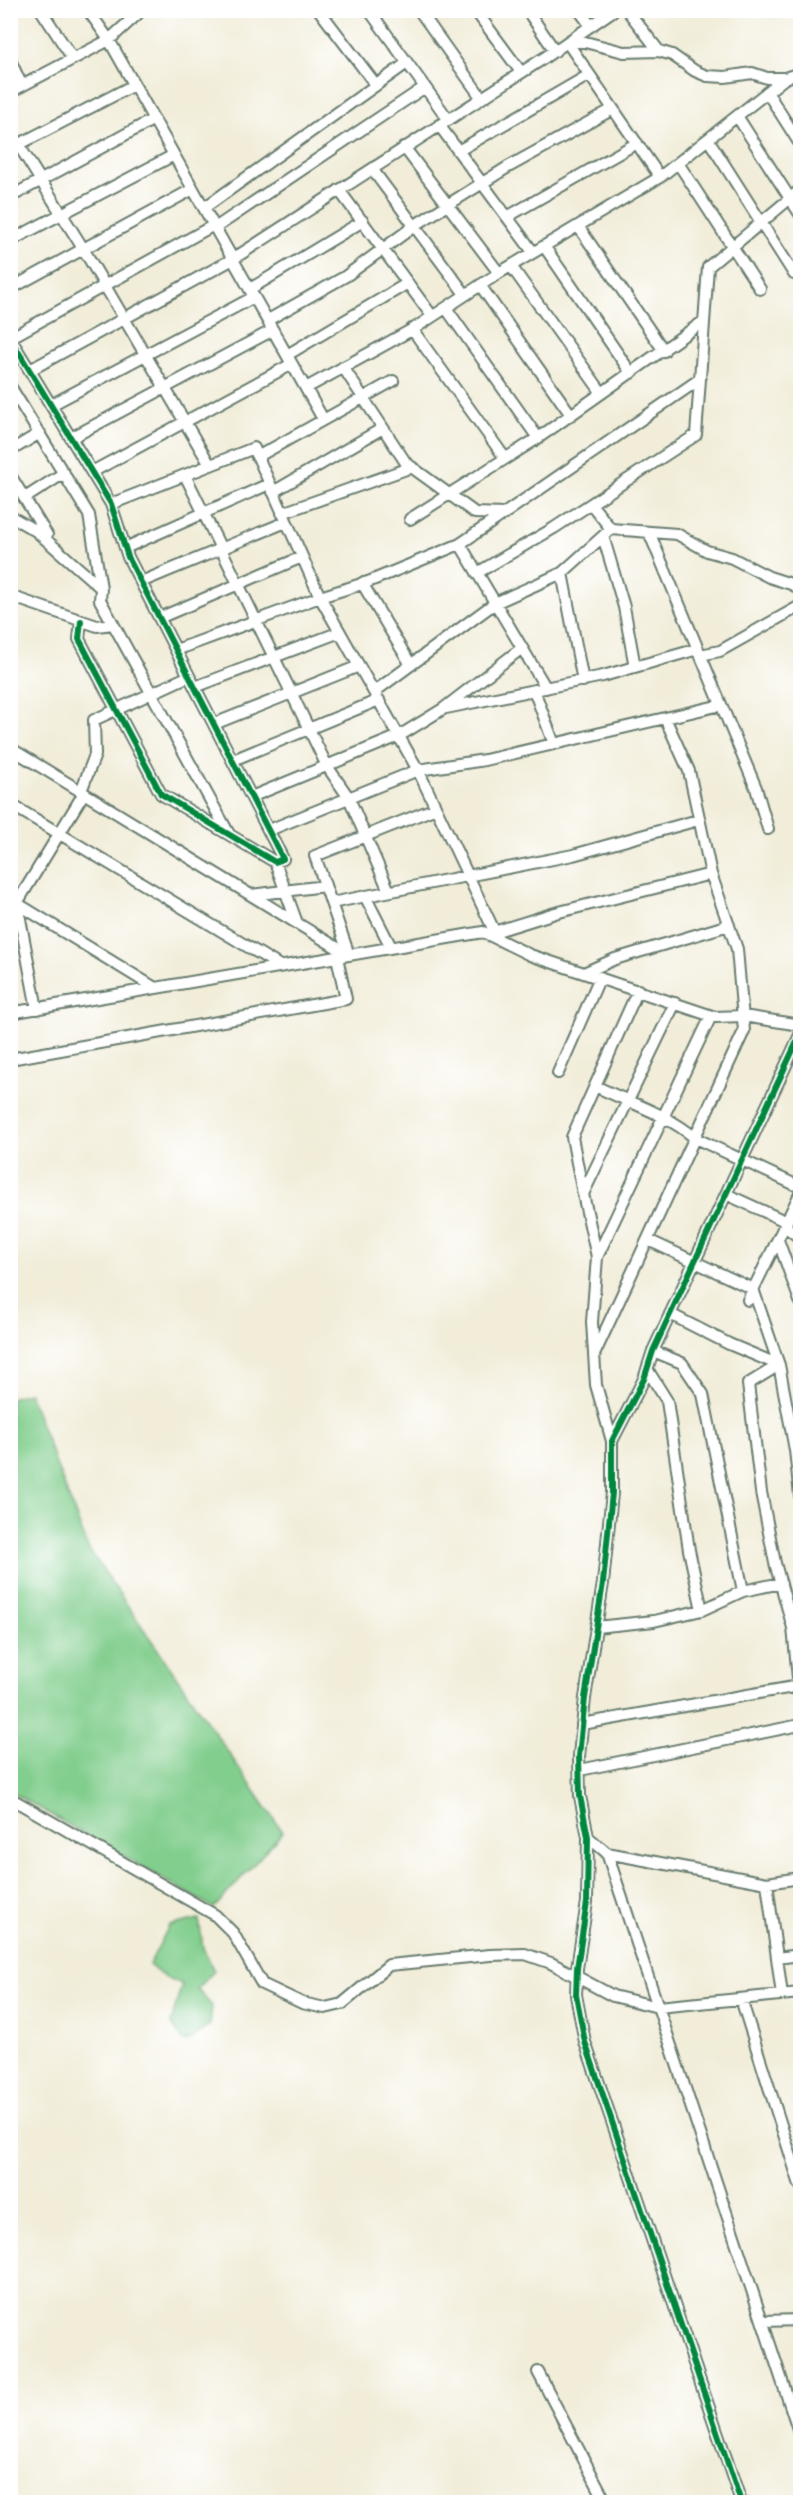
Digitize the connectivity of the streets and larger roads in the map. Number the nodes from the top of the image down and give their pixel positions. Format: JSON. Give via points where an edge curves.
{"nodes":[{"id":1,"x":41,"y":10,"type":"edge"},
{"id":2,"x":88,"y":10,"type":"edge"},
{"id":3,"x":319,"y":10,"type":"edge"},
{"id":4,"x":369,"y":10,"type":"edge"},
{"id":5,"x":419,"y":10,"type":"edge"},
{"id":6,"x":475,"y":10,"type":"edge"},
{"id":7,"x":527,"y":10,"type":"edge"},
{"id":8,"x":579,"y":10,"type":"edge"},
{"id":9,"x":614,"y":10,"type":"edge"},
{"id":10,"x":627,"y":10,"type":"edge"},
{"id":11,"x":136,"y":12,"type":"edge"},
{"id":12,"x":591,"y":26,"type":"junction"},
{"id":13,"x":109,"y":40,"type":"junction"},
{"id":14,"x":567,"y":42,"type":"junction"},
{"id":15,"x":555,"y":51,"type":"junction"},
{"id":16,"x":659,"y":51,"type":"junction"},
{"id":17,"x":73,"y":59,"type":"junction"},
{"id":18,"x":10,"y":60,"type":"edge"},
{"id":19,"x":407,"y":63,"type":"junction"},
{"id":20,"x":521,"y":72,"type":"junction"},
{"id":21,"x":801,"y":72,"type":"edge"},
{"id":22,"x":589,"y":75,"type":"junction"},
{"id":23,"x":785,"y":78,"type":"junction"},
{"id":24,"x":801,"y":80,"type":"edge"},
{"id":25,"x":134,"y":85,"type":"junction"},
{"id":26,"x":376,"y":85,"type":"junction"},
{"id":27,"x":22,"y":86,"type":"junction"},
{"id":28,"x":425,"y":87,"type":"junction"},
{"id":29,"x":10,"y":92,"type":"edge"},
{"id":30,"x":767,"y":92,"type":"junction"},
{"id":31,"x":481,"y":97,"type":"junction"},
{"id":32,"x":613,"y":109,"type":"junction"},
{"id":33,"x":737,"y":116,"type":"junction"},
{"id":34,"x":154,"y":119,"type":"junction"},
{"id":35,"x":444,"y":122,"type":"junction"},
{"id":36,"x":10,"y":131,"type":"edge"},
{"id":37,"x":708,"y":139,"type":"junction"},
{"id":38,"x":637,"y":143,"type":"junction"},
{"id":39,"x":801,"y":144,"type":"edge"},
{"id":40,"x":15,"y":147,"type":"edge"},
{"id":41,"x":404,"y":147,"type":"junction"},
{"id":42,"x":458,"y":151,"type":"junction"},
{"id":43,"x":174,"y":155,"type":"junction"},
{"id":44,"x":678,"y":163,"type":"junction"},
{"id":45,"x":372,"y":169,"type":"junction"},
{"id":46,"x":660,"y":177,"type":"junction"},
{"id":47,"x":41,"y":180,"type":"junction"},
{"id":48,"x":482,"y":184,"type":"junction"},
{"id":49,"x":194,"y":189,"type":"junction"},
{"id":50,"x":339,"y":190,"type":"junction"},
{"id":51,"x":801,"y":190,"type":"edge"},
{"id":52,"x":10,"y":197,"type":"edge"},
{"id":53,"x":790,"y":198,"type":"junction"},
{"id":54,"x":448,"y":205,"type":"junction"},
{"id":55,"x":204,"y":208,"type":"junction"},
{"id":56,"x":62,"y":214,"type":"junction"},
{"id":57,"x":801,"y":214,"type":"edge"},
{"id":58,"x":507,"y":217,"type":"junction"},
{"id":59,"x":363,"y":221,"type":"junction"},
{"id":60,"x":762,"y":223,"type":"junction"},
{"id":61,"x":214,"y":226,"type":"junction"},
{"id":62,"x":414,"y":226,"type":"junction"},
{"id":63,"x":578,"y":226,"type":"junction"},
{"id":64,"x":10,"y":241,"type":"edge"},
{"id":65,"x":544,"y":246,"type":"junction"},
{"id":66,"x":733,"y":247,"type":"junction"},
{"id":67,"x":383,"y":249,"type":"junction"},
{"id":68,"x":84,"y":250,"type":"junction"},
{"id":69,"x":533,"y":252,"type":"junction"},
{"id":70,"x":233,"y":259,"type":"junction"},
{"id":71,"x":511,"y":266,"type":"junction"},
{"id":72,"x":499,"y":273,"type":"junction"},
{"id":73,"x":794,"y":274,"type":"dead end"},
{"id":74,"x":408,"y":283,"type":"junction"},
{"id":75,"x":105,"y":285,"type":"junction"},
{"id":76,"x":480,"y":285,"type":"junction"},
{"id":77,"x":10,"y":289,"type":"edge"},
{"id":78,"x":760,"y":289,"type":"dead end"},
{"id":79,"x":252,"y":293,"type":"junction"},
{"id":80,"x":465,"y":294,"type":"junction"},
{"id":81,"x":446,"y":308,"type":"junction"},
{"id":82,"x":432,"y":316,"type":"junction"},
{"id":83,"x":124,"y":319,"type":"junction"},
{"id":84,"x":704,"y":321,"type":"junction"},
{"id":85,"x":270,"y":325,"type":"junction"},
{"id":86,"x":412,"y":329,"type":"junction"},
{"id":87,"x":10,"y":338,"type":"edge"},
{"id":88,"x":664,"y":351,"type":"junction"},
{"id":89,"x":146,"y":354,"type":"junction"},
{"id":90,"x":290,"y":359,"type":"junction"},
{"id":91,"x":344,"y":367,"type":"junction"},
{"id":92,"x":30,"y":370,"type":"junction"},
{"id":93,"x":631,"y":373,"type":"junction"},
{"id":94,"x":700,"y":380,"type":"junction"},
{"id":95,"x":393,"y":381,"type":"dead end"},
{"id":96,"x":10,"y":386,"type":"edge"},
{"id":97,"x":165,"y":387,"type":"junction"},
{"id":98,"x":306,"y":388,"type":"junction"},
{"id":99,"x":603,"y":393,"type":"junction"},
{"id":100,"x":362,"y":398,"type":"junction"},
{"id":101,"x":51,"y":405,"type":"junction"},
{"id":102,"x":572,"y":415,"type":"junction"},
{"id":103,"x":323,"y":418,"type":"junction"},
{"id":104,"x":185,"y":422,"type":"junction"},
{"id":105,"x":383,"y":428,"type":"junction"},
{"id":106,"x":40,"y":434,"type":"junction"},
{"id":107,"x":71,"y":438,"type":"junction"},
{"id":108,"x":538,"y":438,"type":"junction"},
{"id":109,"x":10,"y":451,"type":"edge"},
{"id":110,"x":257,"y":457,"type":"junction"},
{"id":111,"x":505,"y":458,"type":"junction"},
{"id":112,"x":210,"y":465,"type":"junction"},
{"id":113,"x":412,"y":467,"type":"junction"},
{"id":114,"x":92,"y":472,"type":"junction"},
{"id":115,"x":64,"y":473,"type":"junction"},
{"id":116,"x":10,"y":475,"type":"edge"},
{"id":117,"x":185,"y":475,"type":"junction"},
{"id":118,"x":271,"y":488,"type":"junction"},
{"id":119,"x":451,"y":493,"type":"junction"},
{"id":120,"x":25,"y":498,"type":"junction"},
{"id":121,"x":111,"y":504,"type":"junction"},
{"id":122,"x":591,"y":504,"type":"junction"},
{"id":123,"x":204,"y":513,"type":"junction"},
{"id":124,"x":505,"y":514,"type":"junction"},
{"id":125,"x":10,"y":516,"type":"edge"},
{"id":126,"x":284,"y":518,"type":"junction"},
{"id":127,"x":410,"y":519,"type":"dead end"},
{"id":128,"x":607,"y":532,"type":"junction"},
{"id":129,"x":649,"y":532,"type":"junction"},
{"id":130,"x":460,"y":544,"type":"junction"},
{"id":131,"x":54,"y":546,"type":"junction"},
{"id":132,"x":125,"y":548,"type":"junction"},
{"id":133,"x":221,"y":549,"type":"junction"},
{"id":134,"x":302,"y":557,"type":"junction"},
{"id":135,"x":477,"y":573,"type":"junction"},
{"id":136,"x":562,"y":573,"type":"junction"},
{"id":137,"x":141,"y":582,"type":"junction"},
{"id":138,"x":238,"y":584,"type":"junction"},
{"id":139,"x":362,"y":584,"type":"junction"},
{"id":140,"x":101,"y":588,"type":"junction"},
{"id":141,"x":801,"y":589,"type":"edge"},
{"id":142,"x":10,"y":596,"type":"edge"},
{"id":143,"x":320,"y":597,"type":"junction"},
{"id":144,"x":495,"y":603,"type":"junction"},
{"id":145,"x":801,"y":606,"type":"edge"},
{"id":146,"x":159,"y":618,"type":"junction"},
{"id":147,"x":256,"y":620,"type":"junction"},
{"id":148,"x":81,"y":621,"type":"junction"},
{"id":149,"x":113,"y":624,"type":"junction"},
{"id":150,"x":340,"y":632,"type":"junction"},
{"id":151,"x":522,"y":648,"type":"junction"},
{"id":152,"x":176,"y":650,"type":"junction"},
{"id":153,"x":699,"y":652,"type":"junction"},
{"id":154,"x":274,"y":657,"type":"junction"},
{"id":155,"x":411,"y":665,"type":"junction"},
{"id":156,"x":359,"y":666,"type":"junction"},
{"id":157,"x":635,"y":667,"type":"junction"},
{"id":158,"x":189,"y":676,"type":"junction"},
{"id":159,"x":583,"y":681,"type":"junction"},
{"id":160,"x":195,"y":687,"type":"junction"},
{"id":161,"x":546,"y":688,"type":"junction"},
{"id":162,"x":534,"y":690,"type":"junction"},
{"id":163,"x":152,"y":692,"type":"junction"},
{"id":164,"x":291,"y":693,"type":"junction"},
{"id":165,"x":376,"y":696,"type":"junction"},
{"id":166,"x":721,"y":705,"type":"junction"},
{"id":167,"x":443,"y":709,"type":"junction"},
{"id":168,"x":116,"y":710,"type":"junction"},
{"id":169,"x":665,"y":718,"type":"junction"},
{"id":170,"x":214,"y":724,"type":"junction"},
{"id":171,"x":309,"y":729,"type":"junction"},
{"id":172,"x":399,"y":736,"type":"junction"},
{"id":173,"x":554,"y":744,"type":"junction"},
{"id":174,"x":10,"y":748,"type":"edge"},
{"id":175,"x":232,"y":760,"type":"junction"},
{"id":176,"x":327,"y":766,"type":"junction"},
{"id":177,"x":418,"y":770,"type":"junction"},
{"id":178,"x":82,"y":792,"type":"junction"},
{"id":179,"x":251,"y":797,"type":"junction"},
{"id":180,"x":349,"y":798,"type":"junction"},
{"id":181,"x":10,"y":804,"type":"edge"},
{"id":182,"x":436,"y":808,"type":"junction"},
{"id":183,"x":698,"y":820,"type":"junction"},
{"id":184,"x":768,"y":829,"type":"dead end"},
{"id":185,"x":269,"y":830,"type":"junction"},
{"id":186,"x":59,"y":833,"type":"junction"},
{"id":187,"x":229,"y":834,"type":"junction"},
{"id":188,"x":365,"y":836,"type":"junction"},
{"id":189,"x":275,"y":862,"type":"junction"},
{"id":190,"x":711,"y":874,"type":"junction"},
{"id":191,"x":468,"y":876,"type":"junction"},
{"id":192,"x":325,"y":886,"type":"junction"},
{"id":193,"x":285,"y":891,"type":"junction"},
{"id":194,"x":388,"y":891,"type":"junction"},
{"id":195,"x":251,"y":895,"type":"junction"},
{"id":196,"x":364,"y":896,"type":"junction"},
{"id":197,"x":14,"y":901,"type":"edge"},
{"id":198,"x":331,"y":903,"type":"junction"},
{"id":199,"x":297,"y":923,"type":"junction"},
{"id":200,"x":729,"y":925,"type":"junction"},
{"id":201,"x":496,"y":935,"type":"junction"},
{"id":202,"x":391,"y":948,"type":"junction"},
{"id":203,"x":343,"y":956,"type":"junction"},
{"id":204,"x":280,"y":966,"type":"junction"},
{"id":205,"x":586,"y":972,"type":"junction"},
{"id":206,"x":600,"y":977,"type":"junction"},
{"id":207,"x":155,"y":988,"type":"junction"},
{"id":208,"x":638,"y":990,"type":"junction"},
{"id":209,"x":675,"y":1003,"type":"junction"},
{"id":210,"x":37,"y":1009,"type":"junction"},
{"id":211,"x":10,"y":1013,"type":"edge"},
{"id":212,"x":711,"y":1016,"type":"junction"},
{"id":213,"x":743,"y":1016,"type":"junction"},
{"id":214,"x":801,"y":1025,"type":"edge"},
{"id":215,"x":801,"y":1035,"type":"edge"},
{"id":216,"x":10,"y":1059,"type":"edge"},
{"id":217,"x":558,"y":1073,"type":"dead end"},
{"id":218,"x":595,"y":1086,"type":"junction"},
{"id":219,"x":628,"y":1102,"type":"junction"},
{"id":220,"x":663,"y":1118,"type":"junction"},
{"id":221,"x":695,"y":1138,"type":"junction"},
{"id":222,"x":742,"y":1160,"type":"junction"},
{"id":223,"x":801,"y":1187,"type":"edge"},
{"id":224,"x":583,"y":1194,"type":"junction"},
{"id":225,"x":726,"y":1194,"type":"junction"},
{"id":226,"x":801,"y":1194,"type":"edge"},
{"id":227,"x":786,"y":1224,"type":"junction"},
{"id":228,"x":801,"y":1238,"type":"edge"},
{"id":229,"x":648,"y":1240,"type":"junction"},
{"id":230,"x":778,"y":1240,"type":"junction"},
{"id":231,"x":597,"y":1257,"type":"junction"},
{"id":232,"x":694,"y":1263,"type":"junction"},
{"id":233,"x":753,"y":1289,"type":"junction"},
{"id":234,"x":748,"y":1300,"type":"dead end"},
{"id":235,"x":801,"y":1301,"type":"edge"},
{"id":236,"x":670,"y":1314,"type":"junction"},
{"id":237,"x":653,"y":1350,"type":"junction"},
{"id":238,"x":594,"y":1356,"type":"junction"},
{"id":239,"x":779,"y":1365,"type":"junction"},
{"id":240,"x":647,"y":1369,"type":"junction"},
{"id":241,"x":612,"y":1441,"type":"junction"},
{"id":242,"x":801,"y":1496,"type":"edge"},
{"id":243,"x":781,"y":1583,"type":"junction"},
{"id":244,"x":743,"y":1591,"type":"junction"},
{"id":245,"x":702,"y":1610,"type":"junction"},
{"id":246,"x":596,"y":1627,"type":"junction"},
{"id":247,"x":799,"y":1686,"type":"edge"},
{"id":248,"x":801,"y":1698,"type":"edge"},
{"id":249,"x":582,"y":1724,"type":"junction"},
{"id":250,"x":801,"y":1725,"type":"edge"},
{"id":251,"x":579,"y":1770,"type":"junction"},
{"id":252,"x":10,"y":1798,"type":"edge"},
{"id":253,"x":588,"y":1837,"type":"junction"},
{"id":254,"x":608,"y":1853,"type":"junction"},
{"id":255,"x":801,"y":1878,"type":"edge"},
{"id":256,"x":767,"y":1884,"type":"junction"},
{"id":257,"x":801,"y":1955,"type":"edge"},
{"id":258,"x":777,"y":1958,"type":"junction"},
{"id":259,"x":577,"y":1978,"type":"junction"},
{"id":260,"x":801,"y":1993,"type":"edge"},
{"id":261,"x":782,"y":1995,"type":"junction"},
{"id":262,"x":741,"y":1999,"type":"junction"},
{"id":263,"x":658,"y":2007,"type":"junction"},
{"id":264,"x":801,"y":2185,"type":"edge"},
{"id":265,"x":801,"y":2320,"type":"edge"},
{"id":266,"x":762,"y":2321,"type":"junction"},
{"id":267,"x":538,"y":2372,"type":"dead end"},
{"id":268,"x":801,"y":2435,"type":"edge"},
{"id":269,"x":606,"y":2502,"type":"edge"},
{"id":270,"x":741,"y":2502,"type":"edge"}],
"edges":[{"from":1,"to":17,"type":"street"},
{"from":2,"to":13,"type":"street"},
{"from":3,"to":26,"type":"street"},
{"from":4,"to":19,"type":"street"},
{"from":5,"to":31,"type":"street"},
{"from":6,"to":20,"type":"street"},
{"from":7,"to":15,"type":"street"},
{"from":8,"to":12,"type":"street"},
{"from":9,"to":12,"type":"street"},
{"from":10,"to":16,"type":"street"},
{"from":11,"to":13,"type":"street"},
{"from":12,"to":14,"type":"street"},
{"from":13,"to":17,"type":"street"},
{"from":13,"to":25,"type":"street"},
{"from":14,"to":15,"type":"street"},
{"from":14,"to":16,"type":"street","via":[[585,42],[624,52]]},
{"from":14,"to":22,"type":"street"},
{"from":15,"to":20,"type":"street"},
{"from":16,"to":23,"type":"street","via":[[707,76],[752,73]]},
{"from":17,"to":27,"type":"street"},
{"from":18,"to":27,"type":"street"},
{"from":19,"to":26,"type":"street"},
{"from":19,"to":28,"type":"street"},
{"from":20,"to":31,"type":"street"},
{"from":21,"to":23,"type":"street"},
{"from":22,"to":32,"type":"street"},
{"from":22,"to":42,"type":"street"},
{"from":23,"to":24,"type":"street"},
{"from":23,"to":30,"type":"street"},
{"from":25,"to":34,"type":"street"},
{"from":25,"to":40,"type":"street"},
{"from":26,"to":55,"type":"street"},
{"from":27,"to":29,"type":"street"},
{"from":28,"to":35,"type":"street"},
{"from":28,"to":61,"type":"street"},
{"from":30,"to":33,"type":"street"},
{"from":30,"to":39,"type":"street"},
{"from":31,"to":35,"type":"street"},
{"from":32,"to":38,"type":"street"},
{"from":32,"to":48,"type":"street"},
{"from":33,"to":37,"type":"street"},
{"from":33,"to":53,"type":"street"},
{"from":34,"to":43,"type":"street"},
{"from":34,"to":47,"type":"street"},
{"from":35,"to":41,"type":"street"},
{"from":35,"to":42,"type":"street"},
{"from":36,"to":40,"type":"street"},
{"from":37,"to":44,"type":"street"},
{"from":37,"to":60,"type":"street"},
{"from":38,"to":46,"type":"street"},
{"from":38,"to":58,"type":"street"},
{"from":40,"to":47,"type":"street"},
{"from":41,"to":45,"type":"street"},
{"from":41,"to":54,"type":"street"},
{"from":42,"to":48,"type":"street"},
{"from":43,"to":49,"type":"street"},
{"from":43,"to":56,"type":"street"},
{"from":44,"to":46,"type":"street"},
{"from":44,"to":66,"type":"street"},
{"from":45,"to":50,"type":"street"},
{"from":45,"to":62,"type":"street"},
{"from":46,"to":63,"type":"street"},
{"from":47,"to":52,"type":"street"},
{"from":47,"to":56,"type":"street"},
{"from":48,"to":54,"type":"street"},
{"from":48,"to":58,"type":"street"},
{"from":49,"to":55,"type":"street"},
{"from":49,"to":68,"type":"street"},
{"from":50,"to":59,"type":"street"},
{"from":50,"to":70,"type":"street"},
{"from":51,"to":53,"type":"street"},
{"from":53,"to":57,"type":"street"},
{"from":53,"to":60,"type":"street"},
{"from":54,"to":62,"type":"street"},
{"from":54,"to":72,"type":"street"},
{"from":55,"to":61,"type":"street"},
{"from":56,"to":64,"type":"street"},
{"from":56,"to":68,"type":"street"},
{"from":58,"to":69,"type":"street"},
{"from":59,"to":67,"type":"street"},
{"from":59,"to":79,"type":"street"},
{"from":60,"to":66,"type":"street"},
{"from":60,"to":73,"type":"street"},
{"from":61,"to":70,"type":"street"},
{"from":61,"to":75,"type":"street"},
{"from":62,"to":67,"type":"street"},
{"from":62,"to":80,"type":"street"},
{"from":63,"to":65,"type":"street"},
{"from":63,"to":88,"type":"street"},
{"from":65,"to":69,"type":"street"},
{"from":65,"to":93,"type":"street"},
{"from":66,"to":78,"type":"street"},
{"from":66,"to":84,"type":"street","via":[[708,267]]},
{"from":67,"to":74,"type":"street"},
{"from":67,"to":85,"type":"street"},
{"from":68,"to":75,"type":"street"},
{"from":68,"to":77,"type":"street"},
{"from":69,"to":71,"type":"street"},
{"from":70,"to":79,"type":"street"},
{"from":70,"to":83,"type":"street"},
{"from":71,"to":72,"type":"street"},
{"from":71,"to":99,"type":"street"},
{"from":72,"to":76,"type":"street"},
{"from":74,"to":82,"type":"street"},
{"from":74,"to":90,"type":"street"},
{"from":75,"to":83,"type":"street"},
{"from":75,"to":87,"type":"street"},
{"from":76,"to":80,"type":"street"},
{"from":76,"to":102,"type":"street"},
{"from":79,"to":85,"type":"street"},
{"from":79,"to":89,"type":"street"},
{"from":80,"to":81,"type":"street"},
{"from":81,"to":82,"type":"street"},
{"from":81,"to":108,"type":"street"},
{"from":82,"to":86,"type":"street"},
{"from":83,"to":89,"type":"street"},
{"from":83,"to":92,"type":"street"},
{"from":84,"to":88,"type":"street"},
{"from":84,"to":94,"type":"street"},
{"from":85,"to":90,"type":"street"},
{"from":85,"to":97,"type":"street"},
{"from":86,"to":91,"type":"street"},
{"from":86,"to":111,"type":"street"},
{"from":87,"to":92,"type":"street"},
{"from":88,"to":93,"type":"street"},
{"from":89,"to":97,"type":"street"},
{"from":89,"to":101,"type":"street"},
{"from":90,"to":98,"type":"street"},
{"from":90,"to":104,"type":"street"},
{"from":91,"to":98,"type":"street"},
{"from":91,"to":100,"type":"street"},
{"from":92,"to":101,"type":"street"},
{"from":93,"to":99,"type":"street"},
{"from":94,"to":122,"type":"street","via":[[696,435]]},
{"from":94,"to":124,"type":"street"},
{"from":95,"to":100,"type":"street"},
{"from":96,"to":106,"type":"street"},
{"from":97,"to":104,"type":"street"},
{"from":97,"to":107,"type":"street"},
{"from":98,"to":103,"type":"street"},
{"from":99,"to":102,"type":"street"},
{"from":100,"to":103,"type":"street"},
{"from":100,"to":105,"type":"street"},
{"from":101,"to":107,"type":"street"},
{"from":102,"to":108,"type":"street"},
{"from":103,"to":110,"type":"street"},
{"from":104,"to":112,"type":"street"},
{"from":104,"to":114,"type":"street"},
{"from":105,"to":113,"type":"street"},
{"from":105,"to":118,"type":"street"},
{"from":106,"to":109,"type":"street"},
{"from":106,"to":115,"type":"street"},
{"from":107,"to":114,"type":"street"},
{"from":108,"to":111,"type":"street"},
{"from":110,"to":112,"type":"street","via":[[254,448]]},
{"from":110,"to":118,"type":"street"},
{"from":111,"to":119,"type":"street"},
{"from":112,"to":117,"type":"street"},
{"from":113,"to":119,"type":"street"},
{"from":113,"to":126,"type":"street"},
{"from":114,"to":121,"type":"street"},
{"from":115,"to":120,"type":"street"},
{"from":115,"to":140,"type":"street","via":[[89,514]]},
{"from":116,"to":120,"type":"street"},
{"from":117,"to":121,"type":"street"},
{"from":117,"to":123,"type":"street"},
{"from":118,"to":123,"type":"street"},
{"from":118,"to":126,"type":"street"},
{"from":119,"to":124,"type":"street","via":[[475,513]]},
{"from":119,"to":127,"type":"street"},
{"from":120,"to":131,"type":"street"},
{"from":121,"to":132,"type":"street"},
{"from":122,"to":128,"type":"street"},
{"from":122,"to":135,"type":"street"},
{"from":123,"to":132,"type":"street"},
{"from":123,"to":133,"type":"street"},
{"from":124,"to":130,"type":"street"},
{"from":125,"to":131,"type":"street"},
{"from":126,"to":133,"type":"street"},
{"from":126,"to":134,"type":"street"},
{"from":128,"to":129,"type":"street"},
{"from":128,"to":136,"type":"street"},
{"from":128,"to":157,"type":"street"},
{"from":129,"to":141,"type":"street","via":[[677,534],[707,551]]},
{"from":129,"to":153,"type":"street"},
{"from":130,"to":135,"type":"street"},
{"from":130,"to":139,"type":"street"},
{"from":131,"to":140,"type":"street"},
{"from":132,"to":137,"type":"street"},
{"from":133,"to":137,"type":"street"},
{"from":133,"to":138,"type":"street"},
{"from":134,"to":138,"type":"street"},
{"from":134,"to":143,"type":"street"},
{"from":135,"to":144,"type":"street"},
{"from":136,"to":144,"type":"street"},
{"from":136,"to":159,"type":"street"},
{"from":137,"to":146,"type":"street"},
{"from":138,"to":146,"type":"street"},
{"from":138,"to":147,"type":"street"},
{"from":139,"to":143,"type":"street"},
{"from":139,"to":155,"type":"street"},
{"from":140,"to":149,"type":"street","via":[[100,600]]},
{"from":142,"to":148,"type":"street"},
{"from":143,"to":147,"type":"street"},
{"from":143,"to":150,"type":"street"},
{"from":144,"to":151,"type":"street"},
{"from":144,"to":155,"type":"street"},
{"from":145,"to":153,"type":"street","via":[[720,651]]},
{"from":146,"to":152,"type":"street"},
{"from":147,"to":152,"type":"street"},
{"from":147,"to":154,"type":"street"},
{"from":148,"to":149,"type":"street","via":[[97,626]]},
{"from":148,"to":168,"type":"street","via":[[79,639]]},
{"from":149,"to":163,"type":"street"},
{"from":150,"to":154,"type":"street"},
{"from":150,"to":156,"type":"street"},
{"from":151,"to":161,"type":"street"},
{"from":151,"to":167,"type":"street"},
{"from":152,"to":158,"type":"street"},
{"from":153,"to":157,"type":"street"},
{"from":153,"to":166,"type":"street"},
{"from":154,"to":160,"type":"street"},
{"from":154,"to":164,"type":"street"},
{"from":155,"to":165,"type":"street"},
{"from":156,"to":164,"type":"street"},
{"from":156,"to":165,"type":"street"},
{"from":157,"to":159,"type":"street"},
{"from":158,"to":160,"type":"street"},
{"from":158,"to":163,"type":"street"},
{"from":159,"to":161,"type":"street"},
{"from":160,"to":170,"type":"street"},
{"from":161,"to":162,"type":"street"},
{"from":162,"to":167,"type":"street"},
{"from":162,"to":173,"type":"street"},
{"from":163,"to":168,"type":"street"},
{"from":163,"to":187,"type":"street"},
{"from":164,"to":170,"type":"street"},
{"from":164,"to":171,"type":"street"},
{"from":165,"to":171,"type":"street"},
{"from":165,"to":172,"type":"street"},
{"from":166,"to":169,"type":"street"},
{"from":166,"to":184,"type":"street","via":[[756,788]]},
{"from":167,"to":172,"type":"street"},
{"from":168,"to":178,"type":"street","via":[[94,720],[95,755]]},
{"from":168,"to":187,"type":"street","via":[[162,794]]},
{"from":169,"to":173,"type":"street"},
{"from":169,"to":183,"type":"street","via":[[689,771]]},
{"from":170,"to":175,"type":"street"},
{"from":171,"to":175,"type":"street"},
{"from":171,"to":176,"type":"street"},
{"from":172,"to":176,"type":"street"},
{"from":172,"to":177,"type":"street"},
{"from":173,"to":177,"type":"street"},
{"from":174,"to":178,"type":"street"},
{"from":175,"to":179,"type":"street"},
{"from":176,"to":179,"type":"street"},
{"from":176,"to":180,"type":"street"},
{"from":177,"to":180,"type":"street"},
{"from":177,"to":182,"type":"street"},
{"from":178,"to":186,"type":"street"},
{"from":178,"to":195,"type":"street"},
{"from":179,"to":185,"type":"street"},
{"from":180,"to":185,"type":"street"},
{"from":180,"to":188,"type":"street"},
{"from":181,"to":186,"type":"street"},
{"from":182,"to":188,"type":"street"},
{"from":182,"to":191,"type":"street"},
{"from":183,"to":190,"type":"street"},
{"from":183,"to":191,"type":"street","via":[[573,855]]},
{"from":185,"to":189,"type":"street","via":[[283,859]]},
{"from":186,"to":197,"type":"street"},
{"from":186,"to":204,"type":"street"},
{"from":187,"to":189,"type":"street"},
{"from":188,"to":192,"type":"street","via":[[315,856]]},
{"from":188,"to":194,"type":"street"},
{"from":189,"to":193,"type":"street"},
{"from":190,"to":200,"type":"street"},
{"from":190,"to":201,"type":"street","via":[[555,913]]},
{"from":191,"to":194,"type":"street"},
{"from":191,"to":201,"type":"street"},
{"from":192,"to":193,"type":"street"},
{"from":192,"to":198,"type":"street"},
{"from":193,"to":195,"type":"street"},
{"from":193,"to":199,"type":"street"},
{"from":194,"to":196,"type":"street"},
{"from":195,"to":199,"type":"street"},
{"from":196,"to":198,"type":"street"},
{"from":196,"to":202,"type":"street"},
{"from":197,"to":207,"type":"street"},
{"from":197,"to":210,"type":"street"},
{"from":198,"to":203,"type":"street"},
{"from":199,"to":203,"type":"street"},
{"from":200,"to":205,"type":"street","via":[[615,959]]},
{"from":200,"to":213,"type":"street","via":[[738,949]]},
{"from":201,"to":202,"type":"street","via":[[483,932]]},
{"from":201,"to":205,"type":"street","via":[[530,955]]},
{"from":202,"to":203,"type":"street"},
{"from":203,"to":204,"type":"street"},
{"from":203,"to":216,"type":"street","via":[[346,999]]},
{"from":204,"to":207,"type":"street"},
{"from":205,"to":206,"type":"street"},
{"from":206,"to":208,"type":"street"},
{"from":206,"to":217,"type":"street"},
{"from":207,"to":210,"type":"street"},
{"from":208,"to":209,"type":"street"},
{"from":208,"to":218,"type":"street"},
{"from":209,"to":212,"type":"street"},
{"from":209,"to":219,"type":"street"},
{"from":210,"to":211,"type":"street"},
{"from":212,"to":213,"type":"street"},
{"from":212,"to":220,"type":"street"},
{"from":213,"to":214,"type":"street"},
{"from":213,"to":221,"type":"street","via":[[744,1031]]},
{"from":215,"to":222,"type":"street"},
{"from":218,"to":219,"type":"street"},
{"from":218,"to":224,"type":"street","via":[[572,1137]]},
{"from":219,"to":220,"type":"street"},
{"from":219,"to":224,"type":"street"},
{"from":220,"to":221,"type":"street"},
{"from":220,"to":231,"type":"street"},
{"from":221,"to":222,"type":"street"},
{"from":221,"to":229,"type":"street"},
{"from":222,"to":223,"type":"street"},
{"from":222,"to":225,"type":"street"},
{"from":224,"to":231,"type":"street"},
{"from":225,"to":227,"type":"street"},
{"from":225,"to":232,"type":"street"},
{"from":226,"to":227,"type":"street"},
{"from":227,"to":228,"type":"street"},
{"from":227,"to":230,"type":"street"},
{"from":229,"to":232,"type":"street"},
{"from":229,"to":238,"type":"street"},
{"from":230,"to":233,"type":"street"},
{"from":230,"to":235,"type":"street"},
{"from":231,"to":238,"type":"street","via":[[592,1322]]},
{"from":232,"to":233,"type":"street"},
{"from":232,"to":236,"type":"street"},
{"from":233,"to":234,"type":"street"},
{"from":233,"to":239,"type":"street"},
{"from":236,"to":237,"type":"street"},
{"from":236,"to":239,"type":"street"},
{"from":237,"to":240,"type":"street"},
{"from":237,"to":244,"type":"street","via":[[682,1363],[703,1394]]},
{"from":238,"to":241,"type":"street","via":[[596,1385]]},
{"from":239,"to":242,"type":"street"},
{"from":239,"to":243,"type":"street","via":[[748,1384],[761,1492]]},
{"from":240,"to":241,"type":"street"},
{"from":240,"to":245,"type":"street","via":[[668,1401],[687,1539]]},
{"from":241,"to":246,"type":"street","via":[[612,1493]]},
{"from":243,"to":244,"type":"street"},
{"from":243,"to":247,"type":"street","via":[[793,1628]]},
{"from":244,"to":245,"type":"street"},
{"from":245,"to":246,"type":"street","via":[[654,1621]]},
{"from":246,"to":249,"type":"street"},
{"from":247,"to":248,"type":"street"},
{"from":247,"to":249,"type":"street"},
{"from":249,"to":251,"type":"street"},
{"from":250,"to":251,"type":"street"},
{"from":251,"to":253,"type":"street"},
{"from":252,"to":259,"type":"street","via":[[215,1915],[233,1933],[262,1984],[302,2003],[325,2008],[342,2004],[389,1965],[490,1955],[525,1954]]},
{"from":253,"to":254,"type":"street"},
{"from":253,"to":259,"type":"street","via":[[587,1902]]},
{"from":254,"to":256,"type":"street"},
{"from":254,"to":263,"type":"street"},
{"from":255,"to":256,"type":"street"},
{"from":256,"to":258,"type":"street"},
{"from":257,"to":258,"type":"street"},
{"from":258,"to":261,"type":"street"},
{"from":259,"to":263,"type":"street","via":[[613,1996]]},
{"from":259,"to":270,"type":"street","via":[[576,1995],[585,2042]]},
{"from":260,"to":261,"type":"street"},
{"from":261,"to":262,"type":"street"},
{"from":262,"to":263,"type":"street"},
{"from":262,"to":264,"type":"street"},
{"from":263,"to":266,"type":"street"},
{"from":265,"to":266,"type":"street"},
{"from":266,"to":268,"type":"street"},
{"from":267,"to":269,"type":"street"}]}
